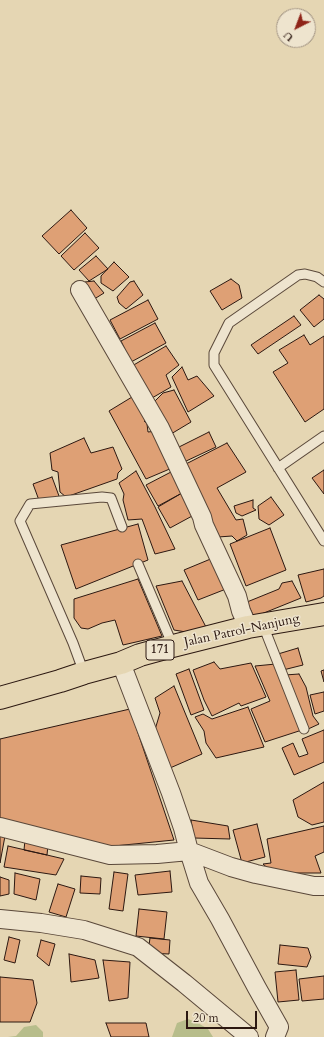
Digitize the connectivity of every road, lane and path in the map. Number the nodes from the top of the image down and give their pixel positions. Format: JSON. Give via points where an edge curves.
{"nodes":[{"id":1,"x":324,"y":282,"type":"edge"},
{"id":2,"x":80,"y":290,"type":"dead end"},
{"id":3,"x":324,"y":436,"type":"edge"},
{"id":4,"x":278,"y":468,"type":"junction"},
{"id":5,"x":122,"y":527,"type":"dead end"},
{"id":6,"x":323,"y":538,"type":"edge"},
{"id":7,"x":138,"y":564,"type":"dead end"},
{"id":8,"x":322,"y":617,"type":"edge"},
{"id":9,"x":256,"y":626,"type":"junction"},
{"id":10,"x":173,"y":646,"type":"junction"},
{"id":11,"x":120,"y":663,"type":"junction"},
{"id":12,"x":84,"y":673,"type":"junction"},
{"id":13,"x":0,"y":698,"type":"edge"},
{"id":14,"x":304,"y":729,"type":"dead end"},
{"id":15,"x":0,"y":827,"type":"edge"},
{"id":16,"x":189,"y":851,"type":"junction"},
{"id":17,"x":324,"y":886,"type":"edge"},
{"id":18,"x":0,"y":919,"type":"edge"},
{"id":19,"x":249,"y":1037,"type":"edge"},
{"id":20,"x":275,"y":1037,"type":"edge"}],
"edges":[{"from":1,"to":4,"type":"lane","via":[[306,274],[298,275],[229,322],[214,353],[214,365]]},
{"from":2,"to":9,"type":"street","via":[[160,428],[202,517],[241,611]]},
{"from":3,"to":4,"type":"lane"},
{"from":4,"to":6,"type":"lane"},
{"from":5,"to":12,"type":"lane","via":[[111,498],[102,497],[30,504],[20,520]]},
{"from":7,"to":10,"type":"lane"},
{"from":8,"to":9,"type":"main road","name":"Jalan Patrol-Nanjung","number":"171"},
{"from":9,"to":10,"type":"main road","name":"Jalan Patrol-Nanjung","number":"171"},
{"from":9,"to":14,"type":"lane"},
{"from":10,"to":11,"type":"main road","name":"Jalan Patrol-Nanjung","number":"171"},
{"from":11,"to":12,"type":"main road","name":"Jalan Patrol-Nanjung","number":"171"},
{"from":11,"to":16,"type":"street","via":[[171,793]]},
{"from":12,"to":13,"type":"main road","name":"Jalan Patrol-Nanjung","number":"171"},
{"from":15,"to":16,"type":"street","via":[[110,855]]},
{"from":16,"to":17,"type":"street","via":[[256,874]]},
{"from":16,"to":20,"type":"street","via":[[199,883],[279,1027]]},
{"from":18,"to":19,"type":"street","via":[[84,930],[138,947]]}]}
